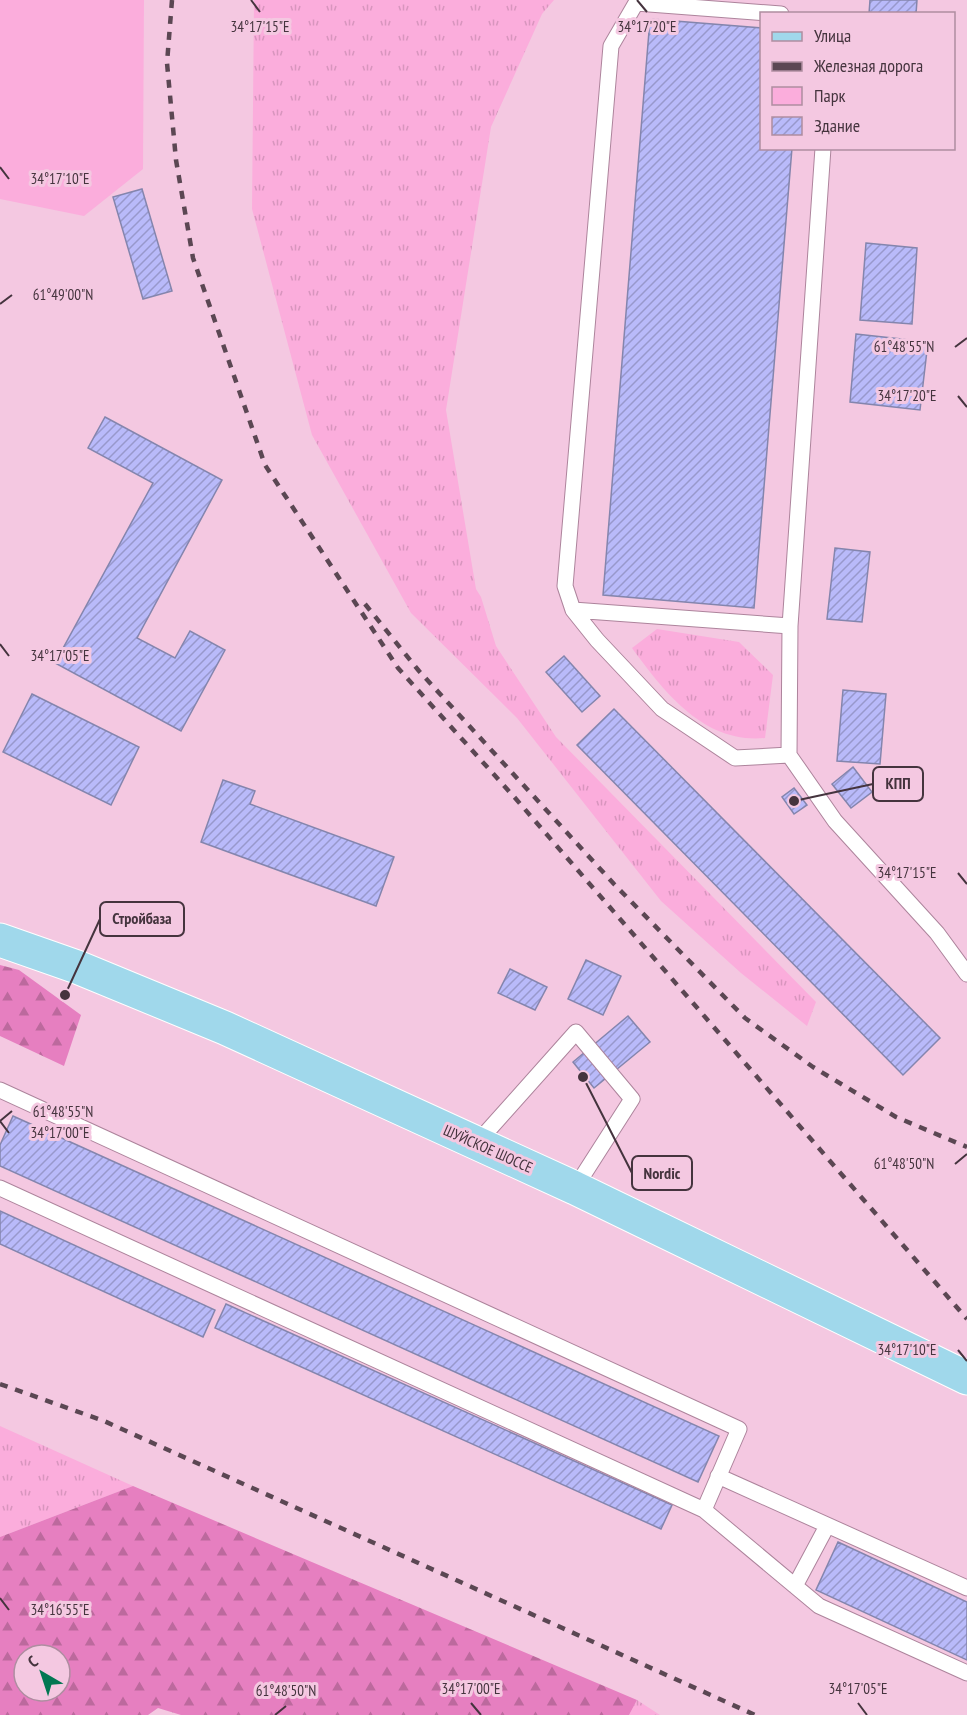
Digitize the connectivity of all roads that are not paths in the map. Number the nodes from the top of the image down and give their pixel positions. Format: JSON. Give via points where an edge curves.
{"nodes":[{"id":1,"x":760,"y":12,"type":"edge"},
{"id":2,"x":823,"y":150,"type":"edge"},
{"id":3,"x":573,"y":610,"type":"junction"},
{"id":4,"x":790,"y":626,"type":"junction"},
{"id":5,"x":789,"y":755,"type":"junction"},
{"id":6,"x":0,"y":940,"type":"edge"},
{"id":7,"x":967,"y":974,"type":"edge"},
{"id":8,"x":1,"y":1093,"type":"edge"},
{"id":9,"x":476,"y":1144,"type":"junction"},
{"id":10,"x":0,"y":1188,"type":"edge"},
{"id":11,"x":575,"y":1188,"type":"junction"},
{"id":12,"x":967,"y":1378,"type":"edge"},
{"id":13,"x":718,"y":1476,"type":"junction"},
{"id":14,"x":704,"y":1510,"type":"junction"},
{"id":15,"x":827,"y":1526,"type":"junction"},
{"id":16,"x":795,"y":1586,"type":"junction"},
{"id":17,"x":967,"y":1588,"type":"edge"},
{"id":18,"x":967,"y":1673,"type":"edge"}],
"edges":[{"from":1,"to":3,"type":"lane","via":[[636,3],[611,46],[566,586]]},
{"from":2,"to":4,"type":"lane"},
{"from":3,"to":4,"type":"lane"},
{"from":3,"to":5,"type":"lane","via":[[662,710],[735,758]]},
{"from":4,"to":5,"type":"lane"},
{"from":5,"to":7,"type":"lane","via":[[835,821],[937,933]]},
{"from":6,"to":9,"type":"main road","name":"ШУЙСКОЕ ШОССЕ","via":[[225,1028]]},
{"from":8,"to":13,"type":"lane","via":[[739,1429]]},
{"from":9,"to":11,"type":"main road","name":"ШУЙСКОЕ ШОССЕ"},
{"from":9,"to":11,"type":"lane","via":[[576,1032],[632,1099]]},
{"from":10,"to":14,"type":"lane"},
{"from":11,"to":12,"type":"main road","name":"ШУЙСКОЕ ШОССЕ"},
{"from":13,"to":14,"type":"lane"},
{"from":13,"to":15,"type":"lane"},
{"from":14,"to":16,"type":"lane"},
{"from":15,"to":16,"type":"lane"},
{"from":15,"to":17,"type":"lane"},
{"from":16,"to":18,"type":"lane","via":[[819,1606]]}]}
